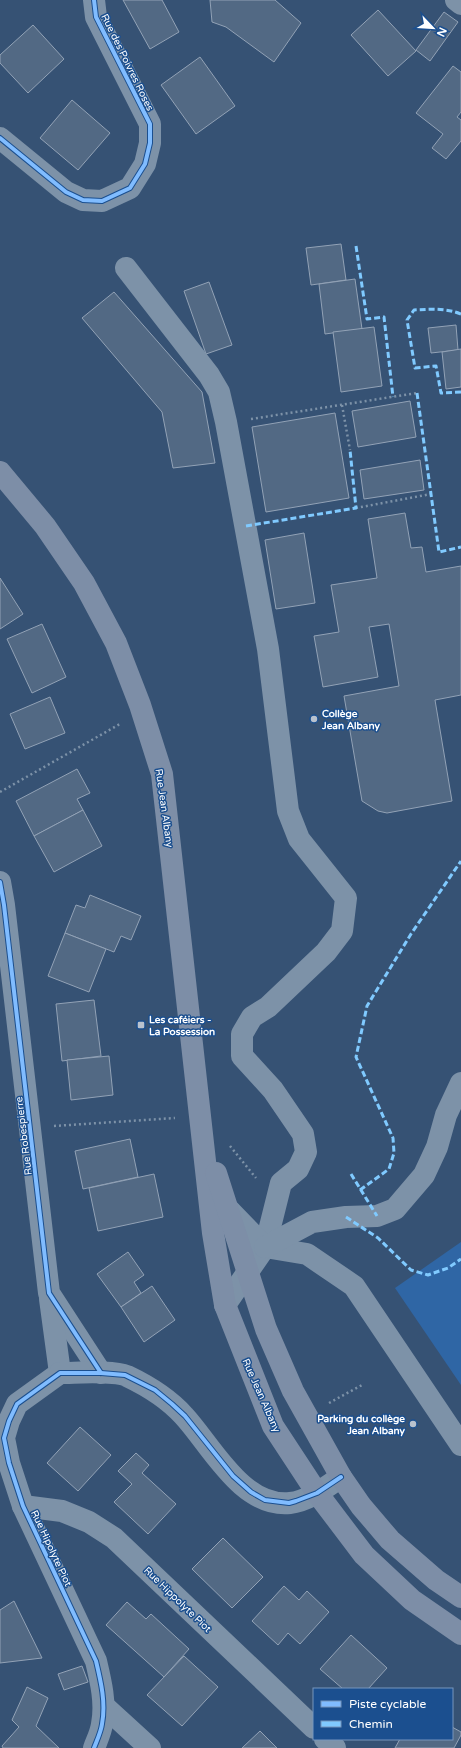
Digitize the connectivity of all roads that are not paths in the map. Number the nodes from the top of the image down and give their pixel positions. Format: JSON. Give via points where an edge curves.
{"nodes":[{"id":1,"x":94,"y":0,"type":"edge"},
{"id":2,"x":456,"y":0,"type":"edge"},
{"id":3,"x":461,"y":4,"type":"edge"},
{"id":4,"x":0,"y":138,"type":"edge"},
{"id":5,"x":126,"y":268,"type":"dead end"},
{"id":6,"x":0,"y":473,"type":"edge"},
{"id":7,"x":0,"y":882,"type":"edge"},
{"id":8,"x":461,"y":1083,"type":"edge"},
{"id":9,"x":204,"y":1137,"type":"junction"},
{"id":10,"x":228,"y":1209,"type":"junction"},
{"id":11,"x":312,"y":1222,"type":"junction"},
{"id":12,"x":265,"y":1247,"type":"junction"},
{"id":13,"x":308,"y":1254,"type":"junction"},
{"id":14,"x":248,"y":1272,"type":"junction"},
{"id":15,"x":49,"y":1294,"type":"junction"},
{"id":16,"x":225,"y":1305,"type":"junction"},
{"id":17,"x":60,"y":1373,"type":"junction"},
{"id":18,"x":101,"y":1373,"type":"junction"},
{"id":19,"x":9,"y":1404,"type":"edge"},
{"id":20,"x":461,"y":1445,"type":"edge"},
{"id":21,"x":341,"y":1477,"type":"junction"},
{"id":22,"x":317,"y":1493,"type":"junction"},
{"id":23,"x":23,"y":1506,"type":"junction"},
{"id":24,"x":461,"y":1597,"type":"edge"},
{"id":25,"x":461,"y":1634,"type":"edge"},
{"id":26,"x":104,"y":1706,"type":"junction"},
{"id":27,"x":313,"y":1727,"type":"edge"},
{"id":28,"x":326,"y":1740,"type":"edge"},
{"id":29,"x":94,"y":1748,"type":"edge"},
{"id":30,"x":150,"y":1748,"type":"edge"},
{"id":31,"x":335,"y":1748,"type":"edge"}],
"edges":[{"from":1,"to":4,"type":"street","name":"Rue des Poivres Roses","via":[[96,17],[150,124],[150,143],[145,164],[130,188],[102,200],[83,200],[66,192]]},
{"from":2,"to":3,"type":"street"},
{"from":5,"to":12,"type":"street","via":[[209,375],[219,392],[268,649],[288,811],[299,839],[346,898],[342,931],[326,952],[268,1007],[252,1017],[242,1034],[242,1056],[273,1090],[303,1134],[306,1152],[298,1169],[281,1183]]},
{"from":6,"to":9,"type":"main road","name":"Rue Jean Albany","via":[[46,526],[84,583],[116,643],[142,711],[162,774]]},
{"from":7,"to":15,"type":"street","name":"Rue Robespierre"},
{"from":8,"to":11,"type":"street","via":[[424,1174],[395,1209],[378,1216],[333,1218]]},
{"from":9,"to":10,"type":"main road","name":"Rue Jean Albany"},
{"from":9,"to":16,"type":"main road","name":"Rue Jean Albany","via":[[213,1233]]},
{"from":10,"to":12,"type":"street"},
{"from":10,"to":14,"type":"main road","name":"Rue Jean Albany"},
{"from":11,"to":12,"type":"street"},
{"from":11,"to":13,"type":"street","via":[[306,1240]]},
{"from":12,"to":13,"type":"street"},
{"from":12,"to":14,"type":"street"},
{"from":13,"to":20,"type":"street","via":[[354,1286]]},
{"from":14,"to":16,"type":"street"},
{"from":14,"to":21,"type":"main road","name":"Rue Jean Albany","via":[[266,1329],[293,1391]]},
{"from":15,"to":17,"type":"street","name":"Rue Robespierre"},
{"from":15,"to":18,"type":"street","name":"Rue Robespierre"},
{"from":16,"to":22,"type":"main road","name":"Rue Jean Albany","via":[[273,1426]]},
{"from":17,"to":18,"type":"street"},
{"from":17,"to":19,"type":"street","name":"Rue Hipolyte Piot"},
{"from":18,"to":22,"type":"street","via":[[125,1375],[154,1390],[185,1416],[233,1476],[265,1500],[290,1503]]},
{"from":19,"to":23,"type":"street","name":"Rue Hipolyte Piot","via":[[9,1421],[4,1438]]},
{"from":21,"to":22,"type":"street"},
{"from":21,"to":24,"type":"main road","name":"Rue Jean Albany","via":[[361,1506],[390,1540],[436,1580]]},
{"from":22,"to":25,"type":"main road","name":"Rue Jean Albany","via":[[364,1555],[412,1600]]},
{"from":23,"to":26,"type":"street","name":"Rue Hipolyte Piot","via":[[96,1661],[102,1683]]},
{"from":23,"to":27,"type":"street","name":"Rue Hippolyte Piot","via":[[62,1511],[89,1522],[114,1538]]},
{"from":26,"to":29,"type":"street","name":"Rue Hipolyte Piot","via":[[102,1724]]},
{"from":26,"to":30,"type":"street"},
{"from":28,"to":31,"type":"street"}]}
